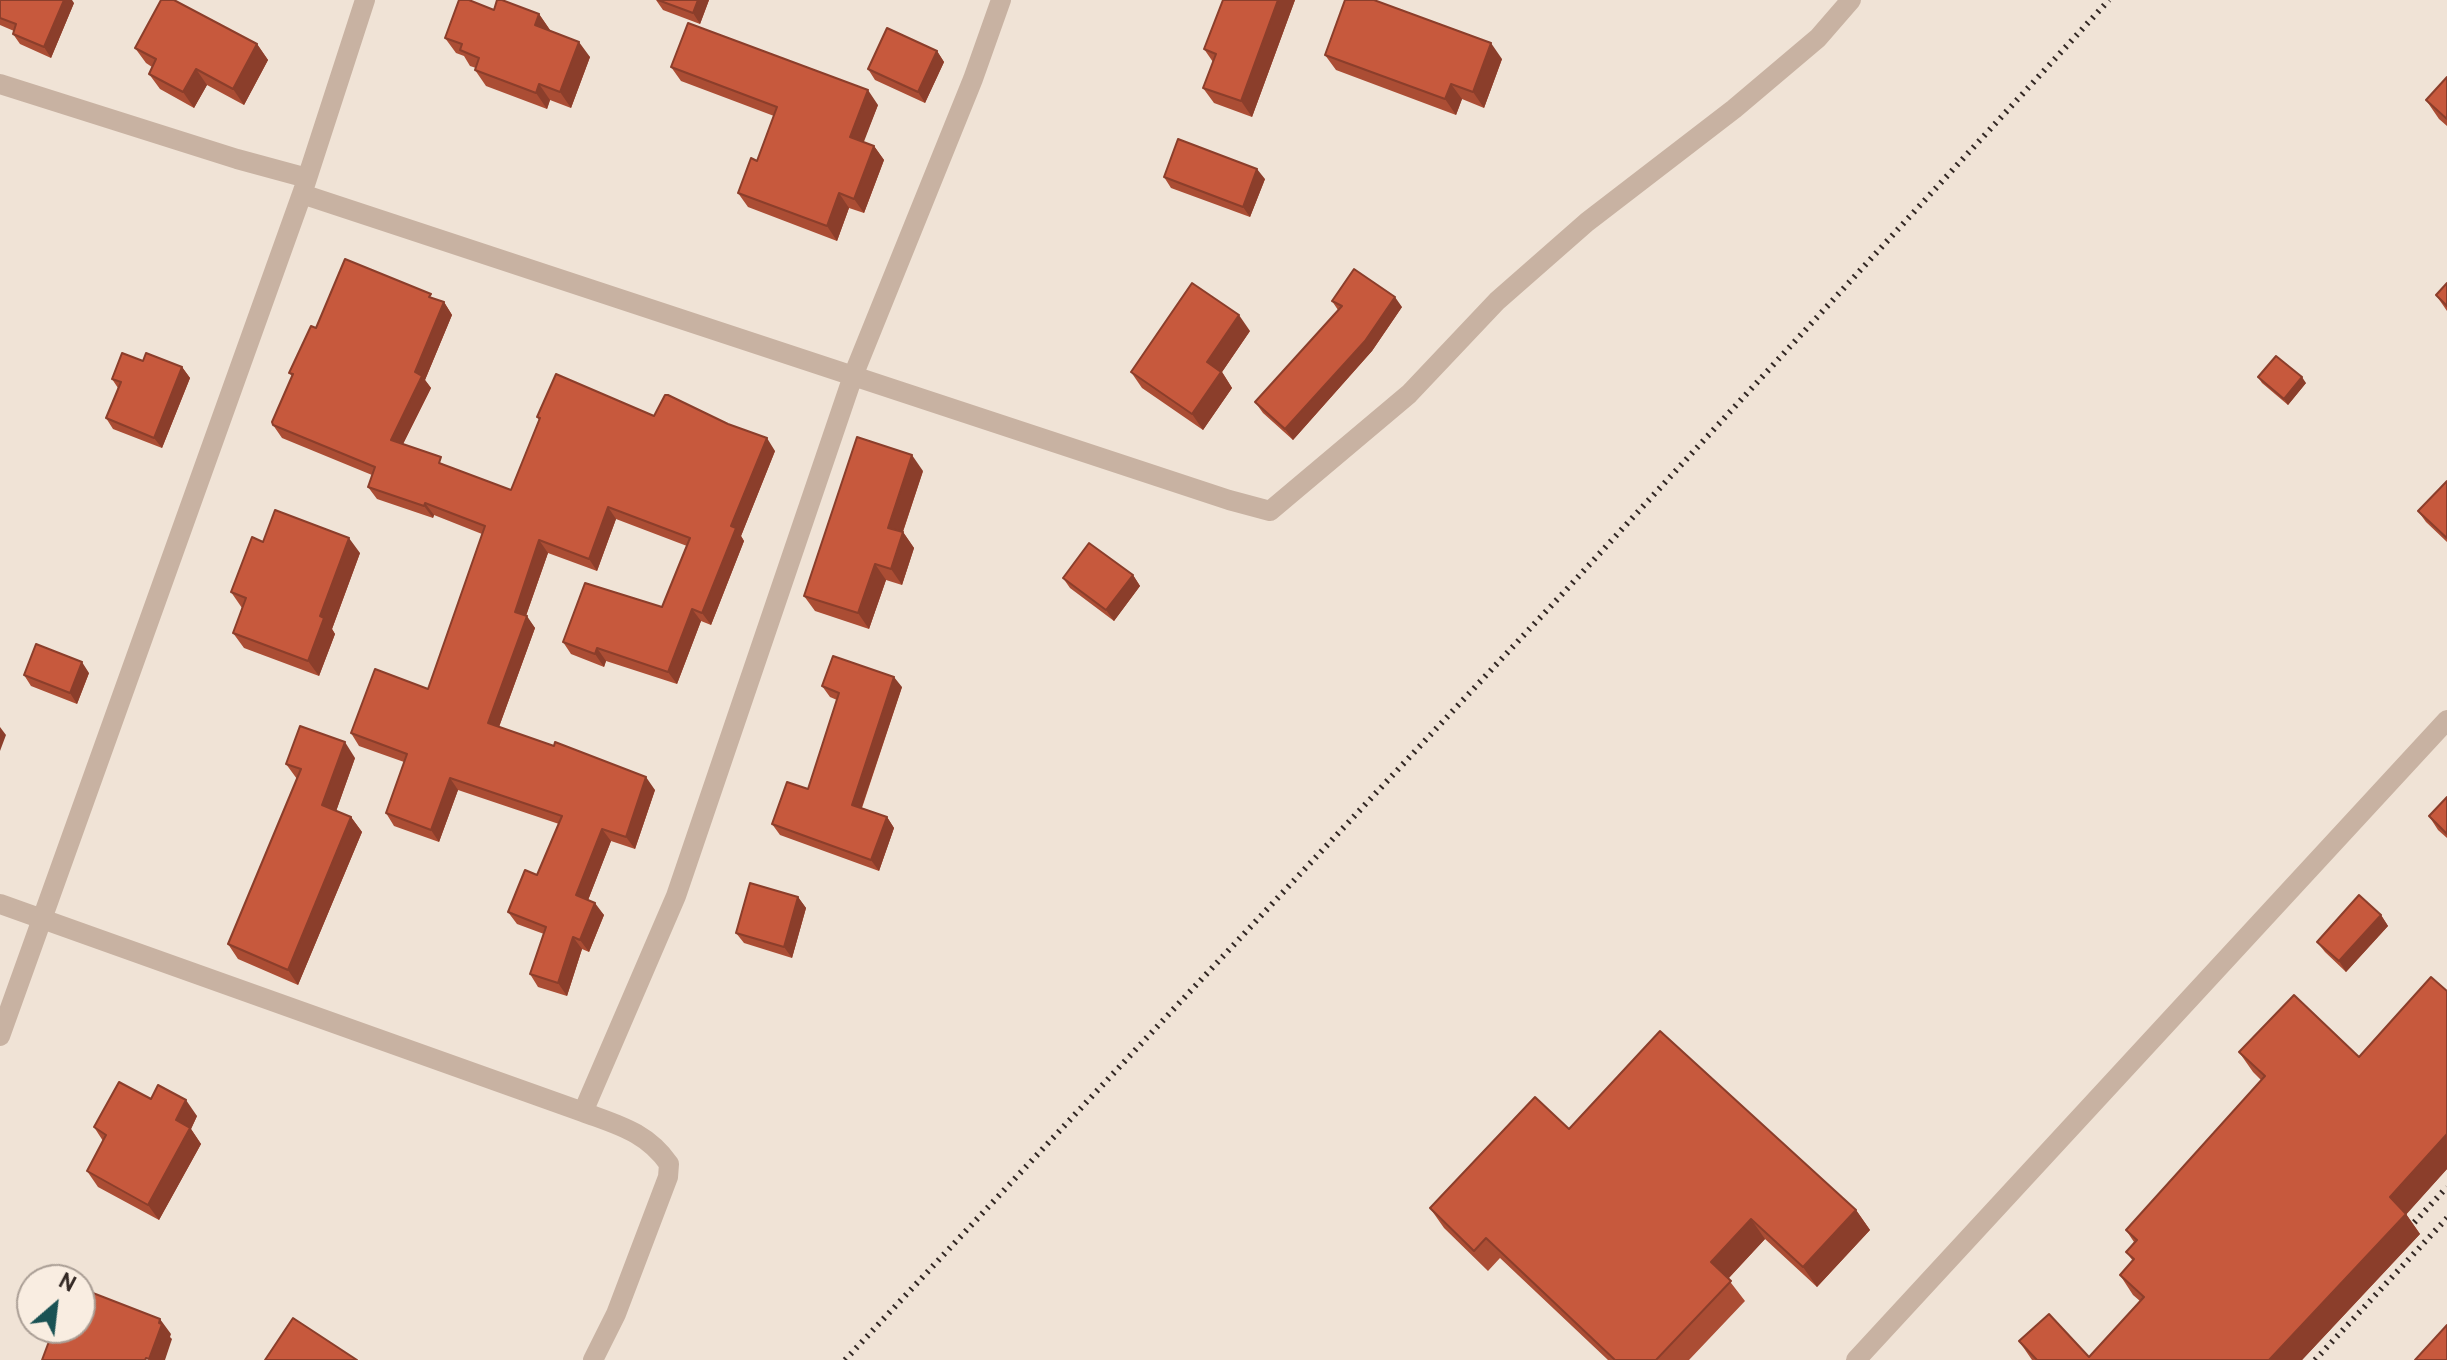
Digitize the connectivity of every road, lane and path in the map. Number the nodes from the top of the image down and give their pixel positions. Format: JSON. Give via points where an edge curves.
{"nodes":[{"id":1,"x":365,"y":0,"type":"edge"},
{"id":2,"x":1001,"y":0,"type":"edge"},
{"id":3,"x":1851,"y":0,"type":"edge"},
{"id":4,"x":0,"y":84,"type":"edge"},
{"id":5,"x":305,"y":186,"type":"junction"},
{"id":6,"x":853,"y":376,"type":"junction"},
{"id":7,"x":2447,"y":720,"type":"edge"},
{"id":8,"x":0,"y":904,"type":"edge"},
{"id":9,"x":42,"y":919,"type":"junction"},
{"id":10,"x":0,"y":1036,"type":"edge"},
{"id":11,"x":583,"y":1112,"type":"junction"},
{"id":12,"x":593,"y":1360,"type":"edge"},
{"id":13,"x":1856,"y":1360,"type":"edge"}],
"edges":[{"from":1,"to":5,"type":"street"},
{"from":2,"to":6,"type":"street"},
{"from":3,"to":6,"type":"street","via":[[1818,38],[1587,222],[1497,301],[1409,394],[1270,511]]},
{"from":4,"to":5,"type":"street"},
{"from":5,"to":6,"type":"street"},
{"from":5,"to":9,"type":"street"},
{"from":6,"to":11,"type":"street","via":[[676,896]]},
{"from":7,"to":13,"type":"street"},
{"from":8,"to":9,"type":"street"},
{"from":9,"to":10,"type":"street"},
{"from":9,"to":11,"type":"street"},
{"from":11,"to":12,"type":"street","via":[[649,1141],[669,1164],[616,1314]]}]}
